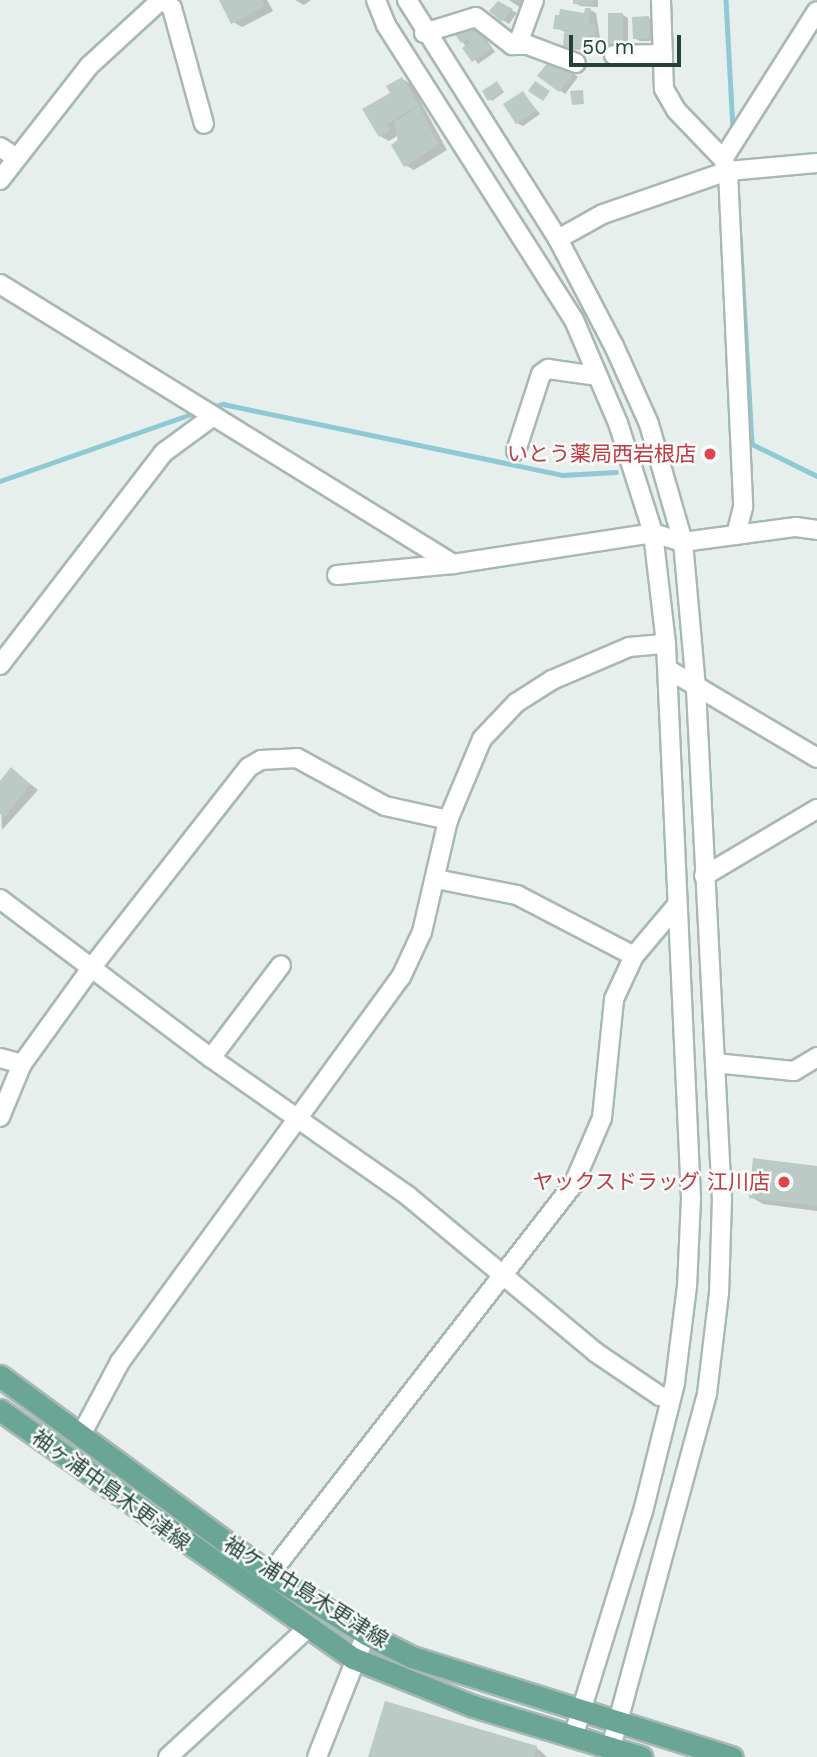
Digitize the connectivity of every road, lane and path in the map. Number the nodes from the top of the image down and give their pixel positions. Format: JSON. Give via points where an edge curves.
{"nodes":[{"id":1,"x":163,"y":0,"type":"edge"},
{"id":2,"x":376,"y":0,"type":"edge"},
{"id":3,"x":407,"y":0,"type":"edge"},
{"id":4,"x":534,"y":0,"type":"edge"},
{"id":5,"x":661,"y":0,"type":"edge"},
{"id":6,"x":817,"y":11,"type":"edge"},
{"id":7,"x":424,"y":33,"type":"junction"},
{"id":8,"x":810,"y":35,"type":"edge"},
{"id":9,"x":512,"y":45,"type":"junction"},
{"id":10,"x":663,"y":54,"type":"junction"},
{"id":11,"x":614,"y":55,"type":"dead end"},
{"id":12,"x":576,"y":63,"type":"dead end"},
{"id":13,"x":204,"y":124,"type":"dead end"},
{"id":14,"x":0,"y":147,"type":"edge"},
{"id":15,"x":15,"y":157,"type":"junction"},
{"id":16,"x":817,"y":163,"type":"edge"},
{"id":17,"x":725,"y":165,"type":"junction"},
{"id":18,"x":0,"y":180,"type":"edge"},
{"id":19,"x":558,"y":239,"type":"junction"},
{"id":20,"x":0,"y":284,"type":"edge"},
{"id":21,"x":597,"y":376,"type":"junction"},
{"id":22,"x":212,"y":417,"type":"junction"},
{"id":23,"x":516,"y":451,"type":"dead end"},
{"id":24,"x":817,"y":530,"type":"edge"},
{"id":25,"x":653,"y":533,"type":"junction"},
{"id":26,"x":736,"y":535,"type":"junction"},
{"id":27,"x":683,"y":542,"type":"junction"},
{"id":28,"x":453,"y":564,"type":"junction"},
{"id":29,"x":337,"y":575,"type":"dead end"},
{"id":30,"x":666,"y":644,"type":"junction"},
{"id":31,"x":0,"y":665,"type":"edge"},
{"id":32,"x":669,"y":670,"type":"junction"},
{"id":33,"x":696,"y":689,"type":"junction"},
{"id":34,"x":817,"y":758,"type":"edge"},
{"id":35,"x":817,"y":809,"type":"edge"},
{"id":36,"x":448,"y":820,"type":"junction"},
{"id":37,"x":704,"y":876,"type":"junction"},
{"id":38,"x":436,"y":878,"type":"junction"},
{"id":39,"x":0,"y":898,"type":"edge"},
{"id":40,"x":677,"y":905,"type":"junction"},
{"id":41,"x":634,"y":956,"type":"junction"},
{"id":42,"x":281,"y":965,"type":"dead end"},
{"id":43,"x":92,"y":967,"type":"junction"},
{"id":44,"x":817,"y":1057,"type":"edge"},
{"id":45,"x":0,"y":1058,"type":"edge"},
{"id":46,"x":211,"y":1058,"type":"junction"},
{"id":47,"x":715,"y":1063,"type":"junction"},
{"id":48,"x":22,"y":1064,"type":"junction"},
{"id":49,"x":0,"y":1117,"type":"edge"},
{"id":50,"x":298,"y":1119,"type":"junction"},
{"id":51,"x":502,"y":1272,"type":"junction"},
{"id":52,"x":0,"y":1376,"type":"edge"},
{"id":53,"x":671,"y":1398,"type":"junction"},
{"id":54,"x":0,"y":1410,"type":"edge"},
{"id":55,"x":80,"y":1435,"type":"junction"},
{"id":56,"x":270,"y":1574,"type":"junction"},
{"id":57,"x":308,"y":1628,"type":"junction"},
{"id":58,"x":366,"y":1634,"type":"junction"},
{"id":59,"x":353,"y":1658,"type":"junction"},
{"id":60,"x":583,"y":1708,"type":"junction"},
{"id":61,"x":618,"y":1720,"type":"junction"},
{"id":62,"x":573,"y":1737,"type":"junction"},
{"id":63,"x":611,"y":1748,"type":"junction"},
{"id":64,"x":168,"y":1757,"type":"edge"},
{"id":65,"x":317,"y":1757,"type":"edge"},
{"id":66,"x":641,"y":1757,"type":"edge"},
{"id":67,"x":732,"y":1757,"type":"edge"}],
"edges":[{"from":1,"to":13,"type":"street","via":[[172,8]]},
{"from":1,"to":15,"type":"street","via":[[89,66]]},
{"from":2,"to":21,"type":"street","via":[[386,25],[574,320]]},
{"from":3,"to":7,"type":"street"},
{"from":4,"to":9,"type":"street","via":[[519,41]]},
{"from":5,"to":10,"type":"street"},
{"from":6,"to":8,"type":"street"},
{"from":7,"to":9,"type":"street","via":[[476,17]]},
{"from":7,"to":19,"type":"street"},
{"from":8,"to":17,"type":"street"},
{"from":9,"to":12,"type":"street","via":[[528,45]]},
{"from":10,"to":11,"type":"street"},
{"from":10,"to":17,"type":"street","via":[[664,89],[676,110]]},
{"from":14,"to":15,"type":"street"},
{"from":15,"to":18,"type":"street"},
{"from":16,"to":17,"type":"street"},
{"from":17,"to":19,"type":"street","via":[[603,214]]},
{"from":17,"to":26,"type":"street","via":[[743,507]]},
{"from":19,"to":27,"type":"street","via":[[649,424]]},
{"from":20,"to":22,"type":"street"},
{"from":21,"to":23,"type":"street","via":[[548,369],[541,374]]},
{"from":21,"to":25,"type":"street","via":[[618,423]]},
{"from":22,"to":28,"type":"street"},
{"from":22,"to":31,"type":"street","via":[[163,453]]},
{"from":24,"to":26,"type":"street","via":[[796,527]]},
{"from":25,"to":27,"type":"street"},
{"from":25,"to":28,"type":"street"},
{"from":25,"to":30,"type":"street"},
{"from":26,"to":27,"type":"street"},
{"from":27,"to":33,"type":"street"},
{"from":28,"to":29,"type":"street"},
{"from":30,"to":32,"type":"street"},
{"from":30,"to":36,"type":"street","via":[[629,647],[594,659],[516,703],[482,739]]},
{"from":32,"to":33,"type":"street"},
{"from":32,"to":40,"type":"street"},
{"from":33,"to":34,"type":"street"},
{"from":33,"to":37,"type":"street"},
{"from":35,"to":37,"type":"street"},
{"from":36,"to":38,"type":"street"},
{"from":36,"to":43,"type":"street","via":[[385,806],[297,758],[261,760],[238,779]]},
{"from":37,"to":47,"type":"street"},
{"from":38,"to":41,"type":"street","via":[[517,895]]},
{"from":38,"to":50,"type":"street","via":[[422,932],[399,981]]},
{"from":39,"to":43,"type":"street"},
{"from":40,"to":41,"type":"street"},
{"from":40,"to":53,"type":"street","via":[[691,1199],[687,1286]]},
{"from":41,"to":51,"type":"street","via":[[614,999],[596,1139],[560,1205]]},
{"from":42,"to":46,"type":"street"},
{"from":43,"to":46,"type":"street"},
{"from":43,"to":48,"type":"street"},
{"from":44,"to":47,"type":"street","via":[[794,1071]]},
{"from":45,"to":48,"type":"street"},
{"from":46,"to":50,"type":"street"},
{"from":47,"to":61,"type":"street","via":[[722,1199],[719,1293],[708,1394]]},
{"from":48,"to":49,"type":"street"},
{"from":50,"to":51,"type":"street","via":[[408,1196]]},
{"from":50,"to":55,"type":"street","via":[[120,1362]]},
{"from":51,"to":53,"type":"street","via":[[595,1352],[660,1396]]},
{"from":51,"to":56,"type":"street"},
{"from":52,"to":55,"type":"main road","name":"袖ケ浦中島木更津線"},
{"from":53,"to":60,"type":"street"},
{"from":54,"to":57,"type":"main road","name":"袖ヶ浦中島木更津線"},
{"from":55,"to":56,"type":"main road","name":"袖ケ浦中島木更津線"},
{"from":56,"to":58,"type":"main road","name":"袖ケ浦中島木更津線"},
{"from":57,"to":59,"type":"main road","name":"袖ヶ浦中島木更津線"},
{"from":57,"to":64,"type":"street"},
{"from":58,"to":59,"type":"street"},
{"from":58,"to":60,"type":"main road","name":"袖ケ浦中島木更津線","via":[[412,1657]]},
{"from":59,"to":62,"type":"main road","name":"袖ヶ浦中島木更津線","via":[[473,1706]]},
{"from":59,"to":65,"type":"street"},
{"from":60,"to":61,"type":"main road","name":"袖ケ浦中島木更津線"},
{"from":60,"to":62,"type":"street"},
{"from":61,"to":63,"type":"street"},
{"from":61,"to":67,"type":"main road","name":"袖ケ浦中島木更津線"},
{"from":62,"to":63,"type":"main road","name":"袖ヶ浦中島木更津線"},
{"from":63,"to":66,"type":"main road","name":"袖ヶ浦中島木更津線"}]}
